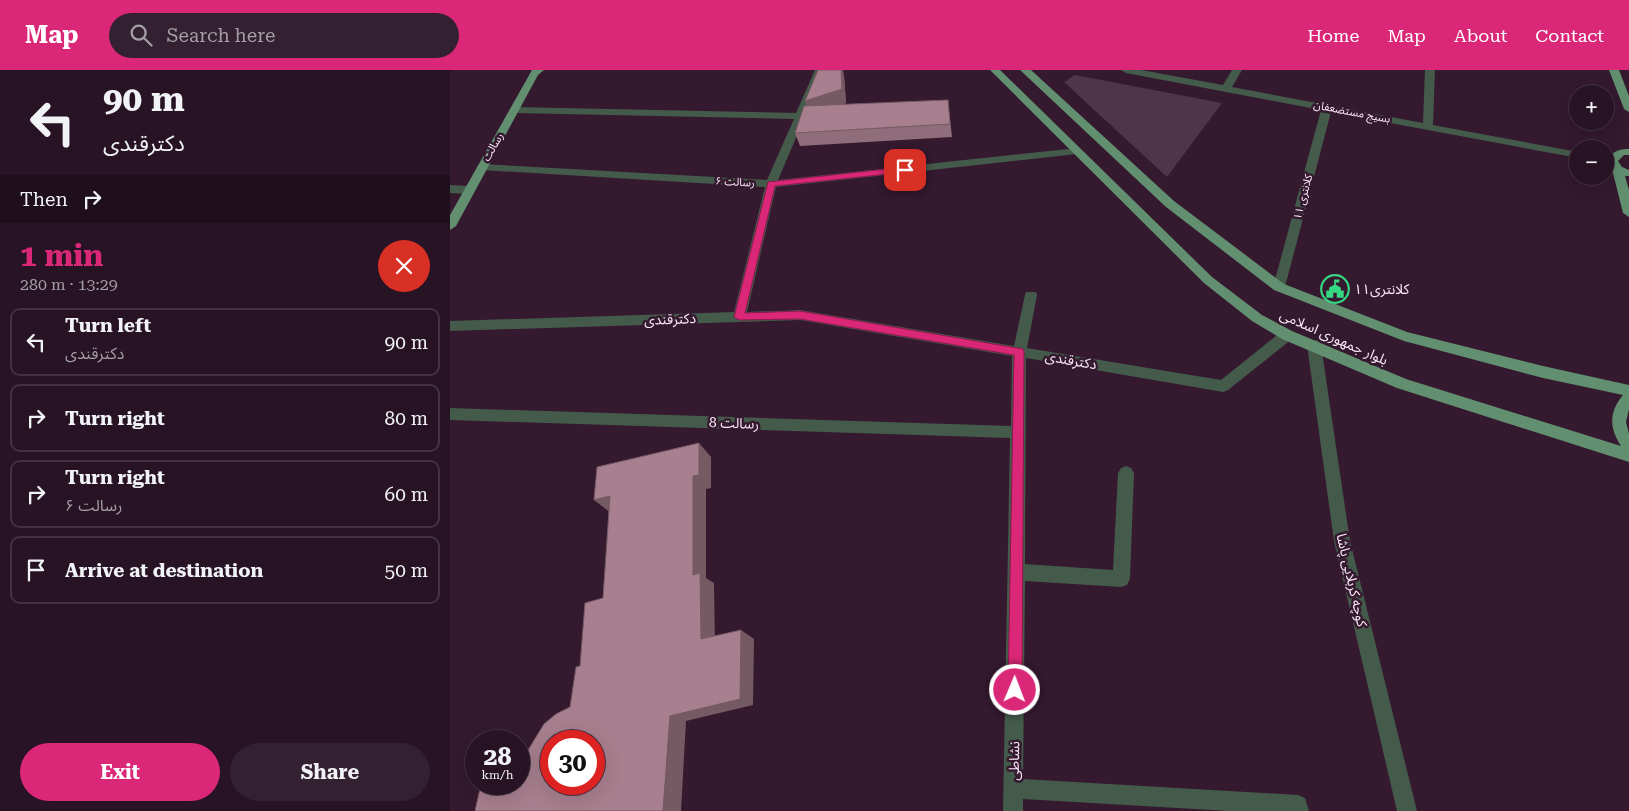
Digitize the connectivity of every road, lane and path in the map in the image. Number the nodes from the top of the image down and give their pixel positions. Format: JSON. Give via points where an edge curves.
{"nodes":[{"id":1,"x":539,"y":70,"type":"edge"},
{"id":2,"x":820,"y":70,"type":"edge"},
{"id":3,"x":995,"y":70,"type":"edge"},
{"id":4,"x":1025,"y":70,"type":"edge"},
{"id":5,"x":1126,"y":70,"type":"edge"},
{"id":6,"x":1237,"y":70,"type":"edge"},
{"id":7,"x":1430,"y":70,"type":"edge"},
{"id":8,"x":1614,"y":70,"type":"edge"},
{"id":9,"x":1226,"y":88,"type":"junction"},
{"id":10,"x":1327,"y":107,"type":"junction"},
{"id":11,"x":1629,"y":109,"type":"edge"},
{"id":12,"x":514,"y":110,"type":"junction"},
{"id":13,"x":802,"y":116,"type":"junction"},
{"id":14,"x":1428,"y":126,"type":"junction"},
{"id":15,"x":1077,"y":151,"type":"junction"},
{"id":16,"x":1629,"y":152,"type":"edge"},
{"id":17,"x":1569,"y":153,"type":"edge"},
{"id":18,"x":1614,"y":158,"type":"edge"},
{"id":19,"x":1614,"y":165,"type":"edge"},
{"id":20,"x":481,"y":167,"type":"junction"},
{"id":21,"x":1614,"y":169,"type":"edge"},
{"id":22,"x":1629,"y":176,"type":"edge"},
{"id":23,"x":771,"y":184,"type":"junction"},
{"id":24,"x":450,"y":189,"type":"edge"},
{"id":25,"x":469,"y":190,"type":"junction"},
{"id":26,"x":1629,"y":213,"type":"edge"},
{"id":27,"x":450,"y":226,"type":"edge"},
{"id":28,"x":1279,"y":287,"type":"junction"},
{"id":29,"x":1031,"y":295,"type":"dead end"},
{"id":30,"x":739,"y":317,"type":"junction"},
{"id":31,"x":450,"y":326,"type":"edge"},
{"id":32,"x":1287,"y":335,"type":"junction"},
{"id":33,"x":1314,"y":345,"type":"junction"},
{"id":34,"x":1019,"y":352,"type":"junction"},
{"id":35,"x":1629,"y":391,"type":"edge"},
{"id":36,"x":1629,"y":399,"type":"edge"},
{"id":37,"x":450,"y":414,"type":"edge"},
{"id":38,"x":1018,"y":432,"type":"junction"},
{"id":39,"x":1629,"y":445,"type":"edge"},
{"id":40,"x":1629,"y":456,"type":"edge"},
{"id":41,"x":1126,"y":473,"type":"dead end"},
{"id":42,"x":1016,"y":572,"type":"junction"},
{"id":43,"x":1014,"y":788,"type":"junction"},
{"id":44,"x":1013,"y":811,"type":"edge"},
{"id":45,"x":1299,"y":811,"type":"edge"},
{"id":46,"x":1407,"y":811,"type":"edge"}],
"edges":[{"from":1,"to":12,"type":"main road","name":"رسالت"},
{"from":2,"to":13,"type":"street"},
{"from":3,"to":15,"type":"main road","name":"بلوار جمهوری اسلامی"},
{"from":4,"to":28,"type":"main road","name":"بلوار جمهوری اسلامی","via":[[1170,204]]},
{"from":5,"to":9,"type":"street","name":"بسیج مستضعفان"},
{"from":6,"to":9,"type":"street"},
{"from":7,"to":14,"type":"street"},
{"from":8,"to":11,"type":"main road"},
{"from":9,"to":10,"type":"street","name":"بسیج مستضعفان"},
{"from":10,"to":14,"type":"street","name":"بسیج مستضعفان"},
{"from":10,"to":28,"type":"street","name":"کلانتری ۱۱"},
{"from":12,"to":13,"type":"street"},
{"from":12,"to":20,"type":"main road","name":"رسالت"},
{"from":13,"to":23,"type":"street"},
{"from":14,"to":17,"type":"street","name":"بسیج مستضعفان"},
{"from":15,"to":23,"type":"street","name":"رسالت ۶"},
{"from":15,"to":32,"type":"main road","name":"بلوار جمهوری اسلامی","via":[[1208,280],[1258,318]]},
{"from":16,"to":18,"type":"main road","via":[[1622,152]]},
{"from":19,"to":22,"type":"main road"},
{"from":20,"to":23,"type":"street","name":"رسالت ۶"},
{"from":20,"to":25,"type":"main road","name":"رسالت"},
{"from":21,"to":26,"type":"main road"},
{"from":23,"to":30,"type":"street"},
{"from":24,"to":25,"type":"street"},
{"from":25,"to":27,"type":"main road","name":"رسالت"},
{"from":28,"to":35,"type":"main road","name":"بلوار جمهوری اسلامی","via":[[1404,336]]},
{"from":29,"to":34,"type":"street","name":"نشاطی"},
{"from":30,"to":31,"type":"street","name":"دکترقندی"},
{"from":30,"to":34,"type":"street","name":"دکترقندی","via":[[800,315]]},
{"from":32,"to":33,"type":"main road","name":"بلوار جمهوری اسلامی"},
{"from":32,"to":34,"type":"street","name":"دکترقندی","via":[[1223,386]]},
{"from":33,"to":40,"type":"main road","name":"بلوار جمهوری اسلامی","via":[[1402,384]]},
{"from":33,"to":46,"type":"street","name":"کوچه کربلایی پاشا","via":[[1342,540]]},
{"from":34,"to":38,"type":"street","name":"نشاطی"},
{"from":36,"to":39,"type":"main road","via":[[1619,410],[1618,425]]},
{"from":37,"to":38,"type":"street","name":"رسالت 8"},
{"from":38,"to":42,"type":"street","name":"نشاطی"},
{"from":41,"to":42,"type":"street","via":[[1122,579]]},
{"from":42,"to":43,"type":"street","name":"نشاطی"},
{"from":43,"to":44,"type":"street","name":"نشاطی"},
{"from":43,"to":45,"type":"street","via":[[1298,805]]}]}
